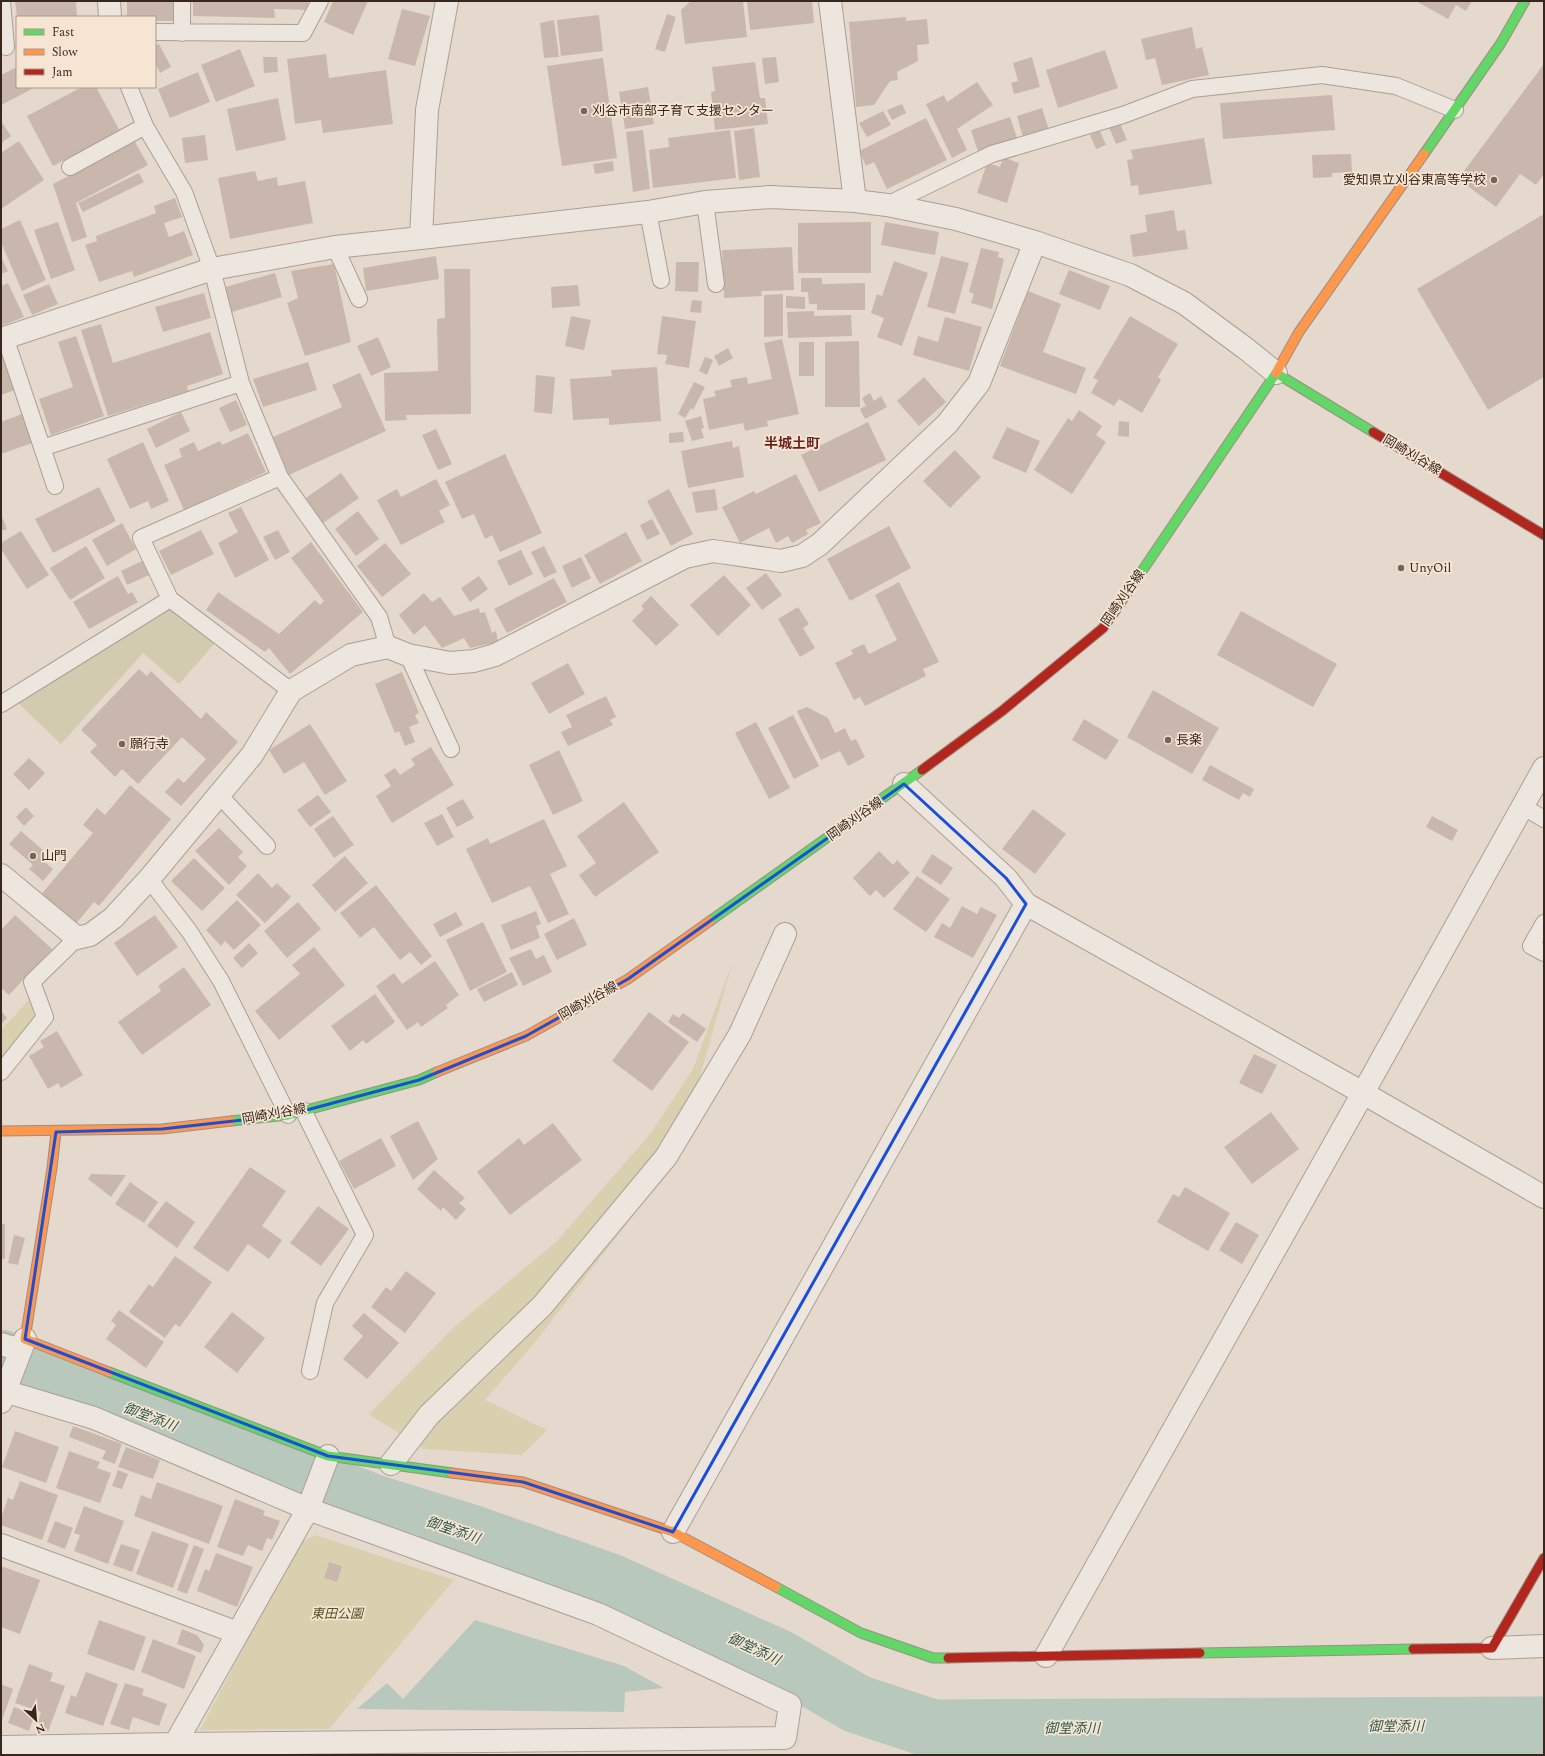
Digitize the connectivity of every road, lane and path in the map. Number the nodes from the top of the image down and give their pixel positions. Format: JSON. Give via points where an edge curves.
{"nodes":[{"id":1,"x":2,"y":1,"type":"edge"},
{"id":2,"x":109,"y":1,"type":"edge"},
{"id":3,"x":182,"y":1,"type":"edge"},
{"id":4,"x":320,"y":1,"type":"edge"},
{"id":5,"x":448,"y":1,"type":"edge"},
{"id":6,"x":830,"y":1,"type":"edge"},
{"id":7,"x":1526,"y":1,"type":"edge"},
{"id":8,"x":110,"y":16,"type":"edge"},
{"id":9,"x":156,"y":32,"type":"edge"},
{"id":10,"x":182,"y":33,"type":"junction"},
{"id":11,"x":8,"y":47,"type":"edge"},
{"id":12,"x":129,"y":88,"type":"edge"},
{"id":13,"x":1455,"y":110,"type":"junction"},
{"id":14,"x":145,"y":126,"type":"junction"},
{"id":15,"x":70,"y":167,"type":"dead end"},
{"id":16,"x":855,"y":201,"type":"junction"},
{"id":17,"x":705,"y":202,"type":"junction"},
{"id":18,"x":887,"y":205,"type":"junction"},
{"id":19,"x":648,"y":212,"type":"junction"},
{"id":20,"x":421,"y":238,"type":"junction"},
{"id":21,"x":1035,"y":242,"type":"junction"},
{"id":22,"x":335,"y":247,"type":"junction"},
{"id":23,"x":212,"y":269,"type":"junction"},
{"id":24,"x":661,"y":280,"type":"dead end"},
{"id":25,"x":716,"y":284,"type":"dead end"},
{"id":26,"x":359,"y":299,"type":"dead end"},
{"id":27,"x":3,"y":338,"type":"edge"},
{"id":28,"x":1276,"y":373,"type":"junction"},
{"id":29,"x":241,"y":383,"type":"junction"},
{"id":30,"x":42,"y":448,"type":"junction"},
{"id":31,"x":280,"y":477,"type":"junction"},
{"id":32,"x":55,"y":486,"type":"dead end"},
{"id":33,"x":1544,"y":535,"type":"edge"},
{"id":34,"x":170,"y":599,"type":"junction"},
{"id":35,"x":388,"y":647,"type":"junction"},
{"id":36,"x":408,"y":655,"type":"junction"},
{"id":37,"x":291,"y":691,"type":"junction"},
{"id":38,"x":1,"y":704,"type":"edge"},
{"id":39,"x":451,"y":749,"type":"dead end"},
{"id":40,"x":1544,"y":768,"type":"edge"},
{"id":41,"x":904,"y":784,"type":"junction"},
{"id":42,"x":220,"y":795,"type":"junction"},
{"id":43,"x":1522,"y":806,"type":"junction"},
{"id":44,"x":1544,"y":820,"type":"edge"},
{"id":45,"x":267,"y":846,"type":"dead end"},
{"id":46,"x":1,"y":874,"type":"edge"},
{"id":47,"x":149,"y":878,"type":"junction"},
{"id":48,"x":1026,"y":904,"type":"junction"},
{"id":49,"x":1544,"y":923,"type":"edge"},
{"id":50,"x":785,"y":934,"type":"dead end"},
{"id":51,"x":77,"y":938,"type":"junction"},
{"id":52,"x":1544,"y":953,"type":"edge"},
{"id":53,"x":1,"y":1072,"type":"edge"},
{"id":54,"x":1363,"y":1093,"type":"junction"},
{"id":55,"x":304,"y":1110,"type":"junction"},
{"id":56,"x":288,"y":1115,"type":"junction"},
{"id":57,"x":1,"y":1131,"type":"edge"},
{"id":58,"x":56,"y":1132,"type":"junction"},
{"id":59,"x":1544,"y":1197,"type":"edge"},
{"id":60,"x":16,"y":1344,"type":"edge"},
{"id":61,"x":310,"y":1371,"type":"dead end"},
{"id":62,"x":2,"y":1394,"type":"edge"},
{"id":63,"x":328,"y":1456,"type":"junction"},
{"id":64,"x":391,"y":1464,"type":"junction"},
{"id":65,"x":308,"y":1509,"type":"junction"},
{"id":66,"x":673,"y":1532,"type":"junction"},
{"id":67,"x":1,"y":1546,"type":"edge"},
{"id":68,"x":1544,"y":1558,"type":"edge"},
{"id":69,"x":238,"y":1633,"type":"junction"},
{"id":70,"x":1544,"y":1646,"type":"edge"},
{"id":71,"x":1492,"y":1648,"type":"junction"},
{"id":72,"x":1046,"y":1656,"type":"junction"},
{"id":73,"x":175,"y":1744,"type":"junction"},
{"id":74,"x":1,"y":1747,"type":"edge"}],
"edges":[{"from":1,"to":11,"type":"lane"},
{"from":2,"to":8,"type":"street"},
{"from":3,"to":10,"type":"lane"},
{"from":4,"to":10,"type":"lane","via":[[303,33]]},
{"from":5,"to":20,"type":"street","via":[[427,110]]},
{"from":6,"to":16,"type":"street"},
{"from":7,"to":13,"type":"street"},
{"from":9,"to":10,"type":"lane"},
{"from":12,"to":14,"type":"lane"},
{"from":13,"to":18,"type":"lane","via":[[1396,86],[1322,75],[1192,89],[1123,115],[992,154]]},
{"from":13,"to":28,"type":"street","via":[[1299,332]]},
{"from":14,"to":15,"type":"lane"},
{"from":14,"to":23,"type":"lane","via":[[184,192]]},
{"from":16,"to":17,"type":"street","via":[[770,197]]},
{"from":16,"to":18,"type":"street"},
{"from":17,"to":19,"type":"street"},
{"from":17,"to":25,"type":"lane"},
{"from":18,"to":21,"type":"street","via":[[956,219]]},
{"from":19,"to":20,"type":"street"},
{"from":19,"to":24,"type":"lane"},
{"from":20,"to":22,"type":"street"},
{"from":21,"to":28,"type":"street","via":[[1130,275],[1184,304]]},
{"from":21,"to":36,"type":"street","via":[[979,383],[947,424],[820,544],[802,556],[781,561],[713,551],[685,557],[495,655],[474,661],[450,663]]},
{"from":22,"to":23,"type":"street"},
{"from":22,"to":26,"type":"lane"},
{"from":23,"to":27,"type":"street"},
{"from":23,"to":29,"type":"lane"},
{"from":27,"to":30,"type":"lane"},
{"from":28,"to":33,"type":"street","name":"岡崎刈谷線"},
{"from":28,"to":41,"type":"street","name":"岡崎刈谷線","via":[[1103,628],[1002,711]]},
{"from":29,"to":30,"type":"lane"},
{"from":29,"to":31,"type":"lane"},
{"from":30,"to":32,"type":"lane"},
{"from":31,"to":34,"type":"lane","via":[[141,538]]},
{"from":31,"to":35,"type":"lane","via":[[379,617]]},
{"from":34,"to":37,"type":"lane"},
{"from":34,"to":38,"type":"lane"},
{"from":35,"to":36,"type":"street"},
{"from":35,"to":37,"type":"street","via":[[351,655]]},
{"from":36,"to":39,"type":"lane"},
{"from":37,"to":42,"type":"street","via":[[252,755]]},
{"from":40,"to":43,"type":"street"},
{"from":41,"to":48,"type":"street","via":[[1006,878]]},
{"from":41,"to":55,"type":"street","name":"岡崎刈谷線","via":[[628,979],[526,1036],[418,1080]]},
{"from":42,"to":45,"type":"lane"},
{"from":42,"to":47,"type":"street"},
{"from":43,"to":44,"type":"lane"},
{"from":43,"to":54,"type":"street"},
{"from":46,"to":51,"type":"street"},
{"from":47,"to":51,"type":"street","via":[[113,918],[90,935]]},
{"from":47,"to":56,"type":"lane","via":[[189,931],[221,981]]},
{"from":48,"to":54,"type":"street"},
{"from":48,"to":66,"type":"street"},
{"from":49,"to":52,"type":"lane","via":[[1531,946]]},
{"from":50,"to":64,"type":"street","via":[[740,1034],[666,1157],[542,1306],[429,1414]]},
{"from":51,"to":53,"type":"lane","via":[[32,982],[45,1017]]},
{"from":54,"to":59,"type":"street"},
{"from":54,"to":72,"type":"street"},
{"from":55,"to":56,"type":"street","name":"岡崎刈谷線"},
{"from":55,"to":61,"type":"lane","via":[[365,1235],[325,1303]]},
{"from":56,"to":58,"type":"street","name":"岡崎刈谷線","via":[[162,1129]]},
{"from":57,"to":58,"type":"street","name":"岡崎刈谷線"},
{"from":58,"to":60,"type":"street","via":[[52,1168]]},
{"from":60,"to":62,"type":"street"},
{"from":60,"to":63,"type":"street"},
{"from":62,"to":65,"type":"street","via":[[94,1418]]},
{"from":63,"to":64,"type":"street"},
{"from":63,"to":65,"type":"street"},
{"from":64,"to":66,"type":"street","via":[[522,1482]]},
{"from":65,"to":69,"type":"street"},
{"from":65,"to":73,"type":"street","via":[[598,1614],[790,1705],[785,1738]]},
{"from":66,"to":72,"type":"street","via":[[861,1633],[932,1658]]},
{"from":67,"to":69,"type":"street"},
{"from":68,"to":71,"type":"street"},
{"from":69,"to":73,"type":"street"},
{"from":70,"to":71,"type":"street"},
{"from":71,"to":72,"type":"street"},
{"from":73,"to":74,"type":"street"}]}
